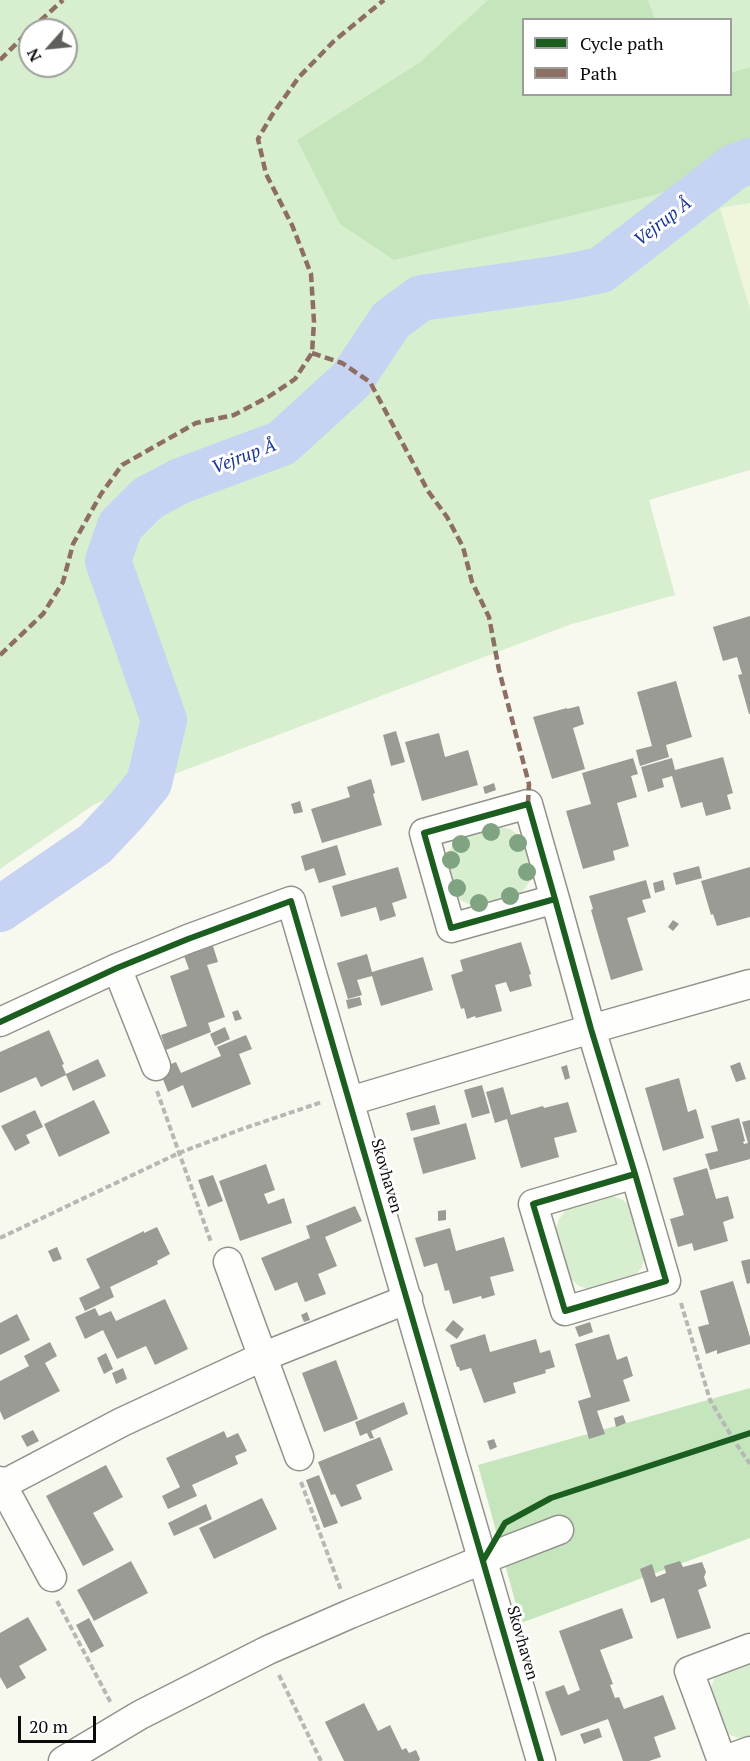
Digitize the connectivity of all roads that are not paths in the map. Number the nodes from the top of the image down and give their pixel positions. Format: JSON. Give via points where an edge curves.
{"nodes":[{"id":1,"x":555,"y":899,"type":"junction"},
{"id":2,"x":117,"y":968,"type":"junction"},
{"id":3,"x":750,"y":984,"type":"edge"},
{"id":4,"x":0,"y":1022,"type":"edge"},
{"id":5,"x":591,"y":1029,"type":"junction"},
{"id":6,"x":156,"y":1066,"type":"road end"},
{"id":7,"x":350,"y":1101,"type":"junction"},
{"id":8,"x":634,"y":1174,"type":"junction"},
{"id":9,"x":228,"y":1262,"type":"road end"},
{"id":10,"x":408,"y":1299,"type":"junction"},
{"id":11,"x":262,"y":1357,"type":"junction"},
{"id":12,"x":299,"y":1456,"type":"road end"},
{"id":13,"x":1,"y":1484,"type":"edge"},
{"id":14,"x":559,"y":1530,"type":"dead end"},
{"id":15,"x":484,"y":1559,"type":"junction"},
{"id":16,"x":52,"y":1577,"type":"road end"},
{"id":17,"x":750,"y":1648,"type":"edge"},
{"id":18,"x":750,"y":1751,"type":"edge"},
{"id":19,"x":63,"y":1761,"type":"edge"},
{"id":20,"x":541,"y":1761,"type":"edge"}],
"edges":[{"from":1,"to":1,"type":"street","via":[[528,804],[424,833],[450,928]]},
{"from":1,"to":5,"type":"street"},
{"from":2,"to":4,"type":"street","name":"Skovhaven"},
{"from":2,"to":6,"type":"street"},
{"from":2,"to":7,"type":"street","name":"Skovhaven","via":[[291,901]]},
{"from":3,"to":5,"type":"street"},
{"from":5,"to":7,"type":"street"},
{"from":5,"to":8,"type":"street"},
{"from":7,"to":10,"type":"street","name":"Skovhaven"},
{"from":8,"to":8,"type":"street","via":[[666,1281],[564,1311],[533,1204]]},
{"from":9,"to":11,"type":"street"},
{"from":10,"to":11,"type":"street"},
{"from":10,"to":15,"type":"street","name":"Skovhaven"},
{"from":11,"to":12,"type":"street"},
{"from":11,"to":13,"type":"street"},
{"from":13,"to":16,"type":"street"},
{"from":14,"to":15,"type":"street"},
{"from":15,"to":19,"type":"street","via":[[268,1650],[123,1725]]},
{"from":15,"to":20,"type":"street","name":"Skovhaven"},
{"from":17,"to":18,"type":"street","via":[[689,1671],[722,1761]]}]}
